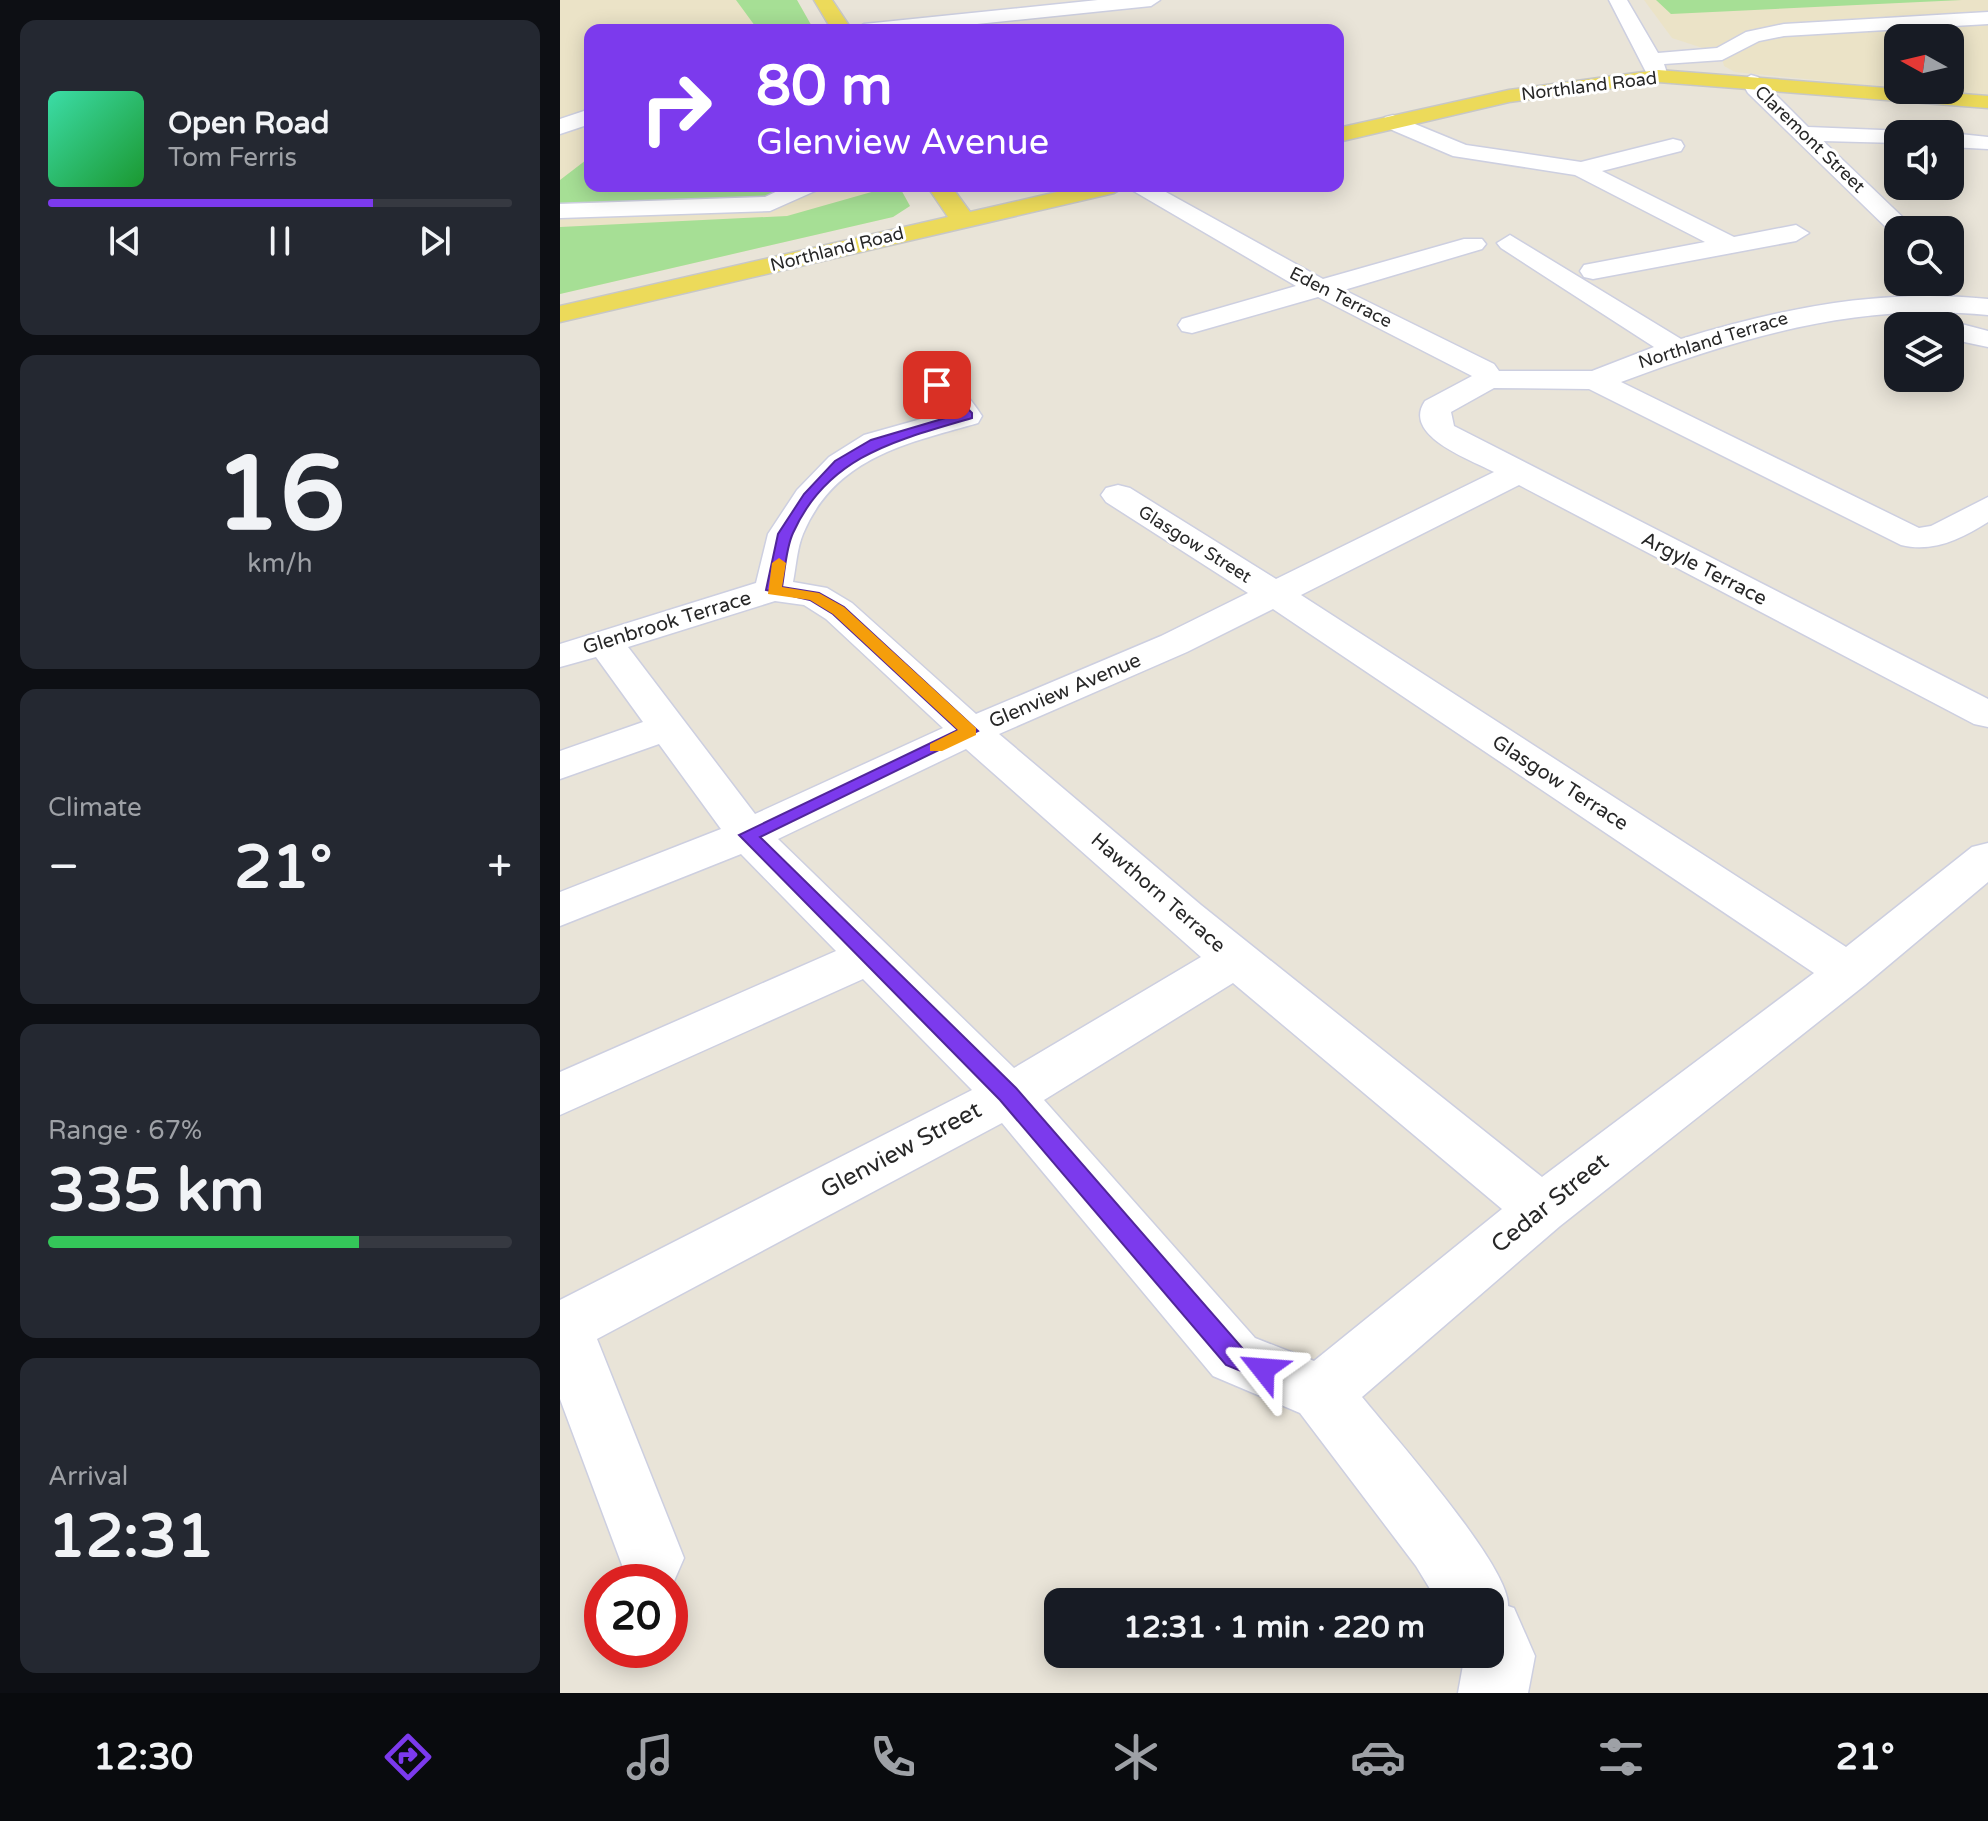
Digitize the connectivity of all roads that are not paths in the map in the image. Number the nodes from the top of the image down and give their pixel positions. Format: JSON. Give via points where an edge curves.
{"nodes":[{"id":1,"x":823,"y":0,"type":"edge"},
{"id":2,"x":1151,"y":0,"type":"edge"},
{"id":3,"x":1618,"y":0,"type":"edge"},
{"id":4,"x":1988,"y":18,"type":"edge"},
{"id":5,"x":838,"y":24,"type":"edge"},
{"id":6,"x":921,"y":24,"type":"edge"},
{"id":7,"x":1655,"y":67,"type":"junction"},
{"id":8,"x":1751,"y":81,"type":"junction"},
{"id":9,"x":1988,"y":102,"type":"edge"},
{"id":10,"x":584,"y":118,"type":"edge"},
{"id":11,"x":1393,"y":122,"type":"junction"},
{"id":12,"x":560,"y":127,"type":"edge"},
{"id":13,"x":1344,"y":134,"type":"edge"},
{"id":14,"x":1806,"y":134,"type":"junction"},
{"id":15,"x":1884,"y":136,"type":"edge"},
{"id":16,"x":1964,"y":141,"type":"edge"},
{"id":17,"x":1985,"y":143,"type":"dead end"},
{"id":18,"x":1673,"y":146,"type":"dead end"},
{"id":19,"x":1581,"y":169,"type":"junction"},
{"id":20,"x":795,"y":192,"type":"edge"},
{"id":21,"x":943,"y":192,"type":"edge"},
{"id":22,"x":1086,"y":192,"type":"edge"},
{"id":23,"x":1148,"y":192,"type":"edge"},
{"id":24,"x":560,"y":211,"type":"edge"},
{"id":25,"x":1889,"y":216,"type":"edge"},
{"id":26,"x":962,"y":219,"type":"junction"},
{"id":27,"x":1796,"y":233,"type":"dead end"},
{"id":28,"x":1510,"y":243,"type":"dead end"},
{"id":29,"x":1473,"y":244,"type":"dead end"},
{"id":30,"x":1728,"y":244,"type":"junction"},
{"id":31,"x":1593,"y":271,"type":"dead end"},
{"id":32,"x":1964,"y":288,"type":"edge"},
{"id":33,"x":1322,"y":289,"type":"junction"},
{"id":34,"x":1899,"y":304,"type":"junction"},
{"id":35,"x":1984,"y":306,"type":"edge"},
{"id":36,"x":1912,"y":312,"type":"edge"},
{"id":37,"x":560,"y":314,"type":"edge"},
{"id":38,"x":1192,"y":325,"type":"dead end"},
{"id":39,"x":1964,"y":334,"type":"edge"},
{"id":40,"x":1986,"y":339,"type":"dead end"},
{"id":41,"x":1678,"y":350,"type":"junction"},
{"id":42,"x":1489,"y":379,"type":"junction"},
{"id":43,"x":1594,"y":380,"type":"junction"},
{"id":44,"x":937,"y":385,"type":"dead end"},
{"id":45,"x":1518,"y":473,"type":"junction"},
{"id":46,"x":1118,"y":495,"type":"dead end"},
{"id":47,"x":1988,"y":507,"type":"edge"},
{"id":48,"x":773,"y":590,"type":"junction"},
{"id":49,"x":1273,"y":593,"type":"junction"},
{"id":50,"x":582,"y":648,"type":"edge"},
{"id":51,"x":1988,"y":715,"type":"edge"},
{"id":52,"x":668,"y":727,"type":"junction"},
{"id":53,"x":970,"y":731,"type":"junction"},
{"id":54,"x":560,"y":766,"type":"edge"},
{"id":55,"x":748,"y":835,"type":"junction"},
{"id":56,"x":1988,"y":858,"type":"edge"},
{"id":57,"x":560,"y":910,"type":"edge"},
{"id":58,"x":869,"y":956,"type":"junction"},
{"id":59,"x":1235,"y":959,"type":"junction"},
{"id":60,"x":1848,"y":972,"type":"junction"},
{"id":61,"x":560,"y":1094,"type":"edge"},
{"id":62,"x":1008,"y":1094,"type":"junction"},
{"id":63,"x":1541,"y":1209,"type":"junction"},
{"id":64,"x":562,"y":1328,"type":"edge"},
{"id":65,"x":1321,"y":1393,"type":"junction"},
{"id":66,"x":651,"y":1558,"type":"dead end"},
{"id":67,"x":1461,"y":1588,"type":"edge"}],
"edges":[{"from":1,"to":5,"type":"main road"},
{"from":2,"to":6,"type":"street"},
{"from":3,"to":7,"type":"street"},
{"from":4,"to":7,"type":"street","via":[[1784,30],[1753,36],[1722,54]]},
{"from":7,"to":8,"type":"main road","name":"Northland Road"},
{"from":7,"to":11,"type":"main road","name":"Northland Road"},
{"from":8,"to":9,"type":"main road","name":"Northland Road"},
{"from":8,"to":14,"type":"street","name":"Claremont Street"},
{"from":10,"to":12,"type":"street"},
{"from":11,"to":13,"type":"main road","name":"Northland Road"},
{"from":11,"to":19,"type":"street","via":[[1461,151]]},
{"from":14,"to":15,"type":"street"},
{"from":14,"to":25,"type":"street","name":"Claremont Street"},
{"from":16,"to":17,"type":"street"},
{"from":18,"to":19,"type":"street"},
{"from":19,"to":30,"type":"street"},
{"from":20,"to":24,"type":"street","via":[[770,204]]},
{"from":21,"to":26,"type":"main road"},
{"from":22,"to":26,"type":"main road","name":"Northland Road"},
{"from":23,"to":33,"type":"street","name":"Eden Terrace"},
{"from":26,"to":37,"type":"main road","name":"Northland Road"},
{"from":27,"to":30,"type":"street"},
{"from":28,"to":41,"type":"street"},
{"from":29,"to":33,"type":"street"},
{"from":30,"to":31,"type":"street"},
{"from":32,"to":35,"type":"street"},
{"from":33,"to":38,"type":"street"},
{"from":33,"to":42,"type":"street","name":"Eden Terrace","via":[[1484,370]]},
{"from":34,"to":35,"type":"street","name":"Northland Terrace"},
{"from":34,"to":36,"type":"street"},
{"from":34,"to":41,"type":"street","name":"Northland Terrace","via":[[1803,313]]},
{"from":39,"to":40,"type":"street"},
{"from":41,"to":43,"type":"street","name":"Northland Terrace"},
{"from":42,"to":43,"type":"street","name":"Northland Terrace"},
{"from":42,"to":45,"type":"street","name":"Argyle Terrace","via":[[1436,408],[1436,421],[1442,432]]},
{"from":43,"to":47,"type":"street","via":[[1905,535],[1929,539]]},
{"from":44,"to":48,"type":"street","via":[[967,416],[875,442],[840,464],[785,534]]},
{"from":45,"to":49,"type":"street","name":"Glenview Avenue"},
{"from":45,"to":51,"type":"street","name":"Argyle Terrace"},
{"from":46,"to":49,"type":"street","name":"Glasgow Street"},
{"from":48,"to":50,"type":"street","name":"Glenbrook Terrace"},
{"from":48,"to":53,"type":"street","name":"Hawthorn Terrace","via":[[814,596],[839,611]]},
{"from":49,"to":53,"type":"street","name":"Glenview Avenue","via":[[1174,644]]},
{"from":49,"to":60,"type":"street","name":"Glasgow Terrace"},
{"from":50,"to":52,"type":"street"},
{"from":52,"to":54,"type":"street"},
{"from":52,"to":55,"type":"street"},
{"from":53,"to":55,"type":"street","name":"Glenview Avenue"},
{"from":53,"to":59,"type":"street","name":"Hawthorn Terrace"},
{"from":55,"to":57,"type":"street","name":"Glenview Avenue"},
{"from":55,"to":58,"type":"street"},
{"from":56,"to":60,"type":"street","name":"Cedar Street"},
{"from":58,"to":61,"type":"street"},
{"from":58,"to":62,"type":"street"},
{"from":59,"to":62,"type":"street","name":"Glenview Street","via":[[1062,1067]]},
{"from":59,"to":63,"type":"street","name":"Hawthorn Terrace"},
{"from":60,"to":63,"type":"street","name":"Cedar Street"},
{"from":62,"to":64,"type":"street","name":"Glenview Street"},
{"from":62,"to":65,"type":"street","via":[[1234,1357]]},
{"from":63,"to":65,"type":"street","name":"Cedar Street"},
{"from":64,"to":66,"type":"street"},
{"from":65,"to":67,"type":"street","via":[[1439,1543]]}]}
